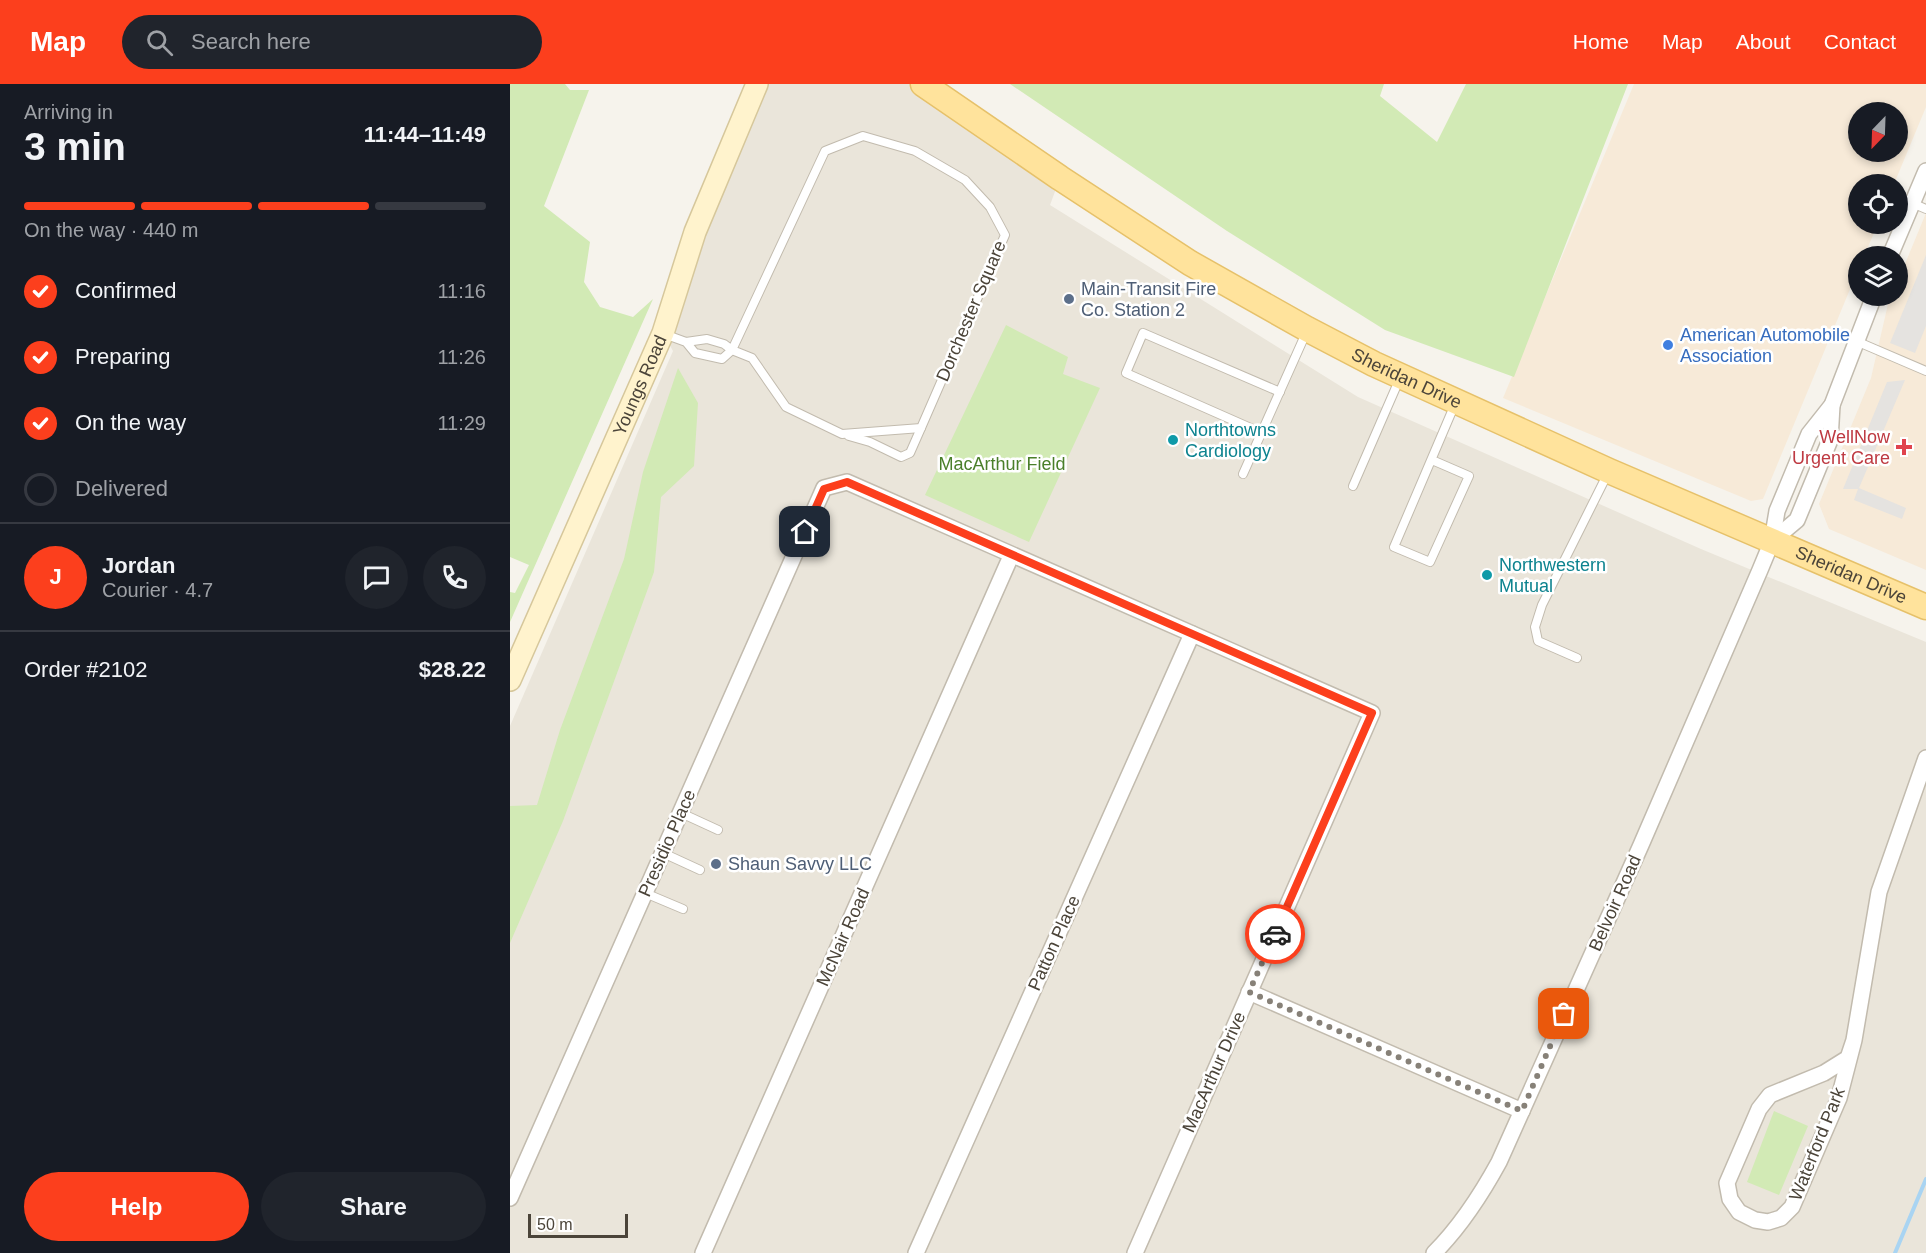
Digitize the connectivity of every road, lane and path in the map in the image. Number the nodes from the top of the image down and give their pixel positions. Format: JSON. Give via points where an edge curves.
{"nodes":[{"id":1,"x":757,"y":84,"type":"edge"},
{"id":2,"x":923,"y":84,"type":"edge"},
{"id":3,"x":1926,"y":171,"type":"edge"},
{"id":4,"x":1919,"y":206,"type":"edge"},
{"id":5,"x":1896,"y":246,"type":"edge"},
{"id":6,"x":1870,"y":306,"type":"edge"},
{"id":7,"x":1307,"y":329,"type":"junction"},
{"id":8,"x":663,"y":333,"type":"junction"},
{"id":9,"x":1856,"y":341,"type":"junction"},
{"id":10,"x":686,"y":342,"type":"junction"},
{"id":11,"x":732,"y":350,"type":"junction"},
{"id":12,"x":1926,"y":371,"type":"edge"},
{"id":13,"x":1400,"y":377,"type":"junction"},
{"id":14,"x":1280,"y":392,"type":"junction"},
{"id":15,"x":1456,"y":403,"type":"junction"},
{"id":16,"x":1832,"y":405,"type":"junction"},
{"id":17,"x":921,"y":428,"type":"junction"},
{"id":18,"x":1262,"y":433,"type":"junction"},
{"id":19,"x":842,"y":434,"type":"junction"},
{"id":20,"x":1432,"y":460,"type":"junction"},
{"id":21,"x":1609,"y":471,"type":"junction"},
{"id":22,"x":1243,"y":474,"type":"dead end"},
{"id":23,"x":1353,"y":486,"type":"dead end"},
{"id":24,"x":824,"y":489,"type":"joint"},
{"id":25,"x":1772,"y":541,"type":"junction"},
{"id":26,"x":1011,"y":556,"type":"junction"},
{"id":27,"x":1926,"y":607,"type":"edge"},
{"id":28,"x":1192,"y":634,"type":"junction"},
{"id":29,"x":1577,"y":658,"type":"dead end"},
{"id":30,"x":510,"y":680,"type":"edge"},
{"id":31,"x":1926,"y":758,"type":"edge"},
{"id":32,"x":681,"y":813,"type":"junction"},
{"id":33,"x":718,"y":830,"type":"dead end"},
{"id":34,"x":663,"y":854,"type":"junction"},
{"id":35,"x":700,"y":870,"type":"dead end"},
{"id":36,"x":645,"y":893,"type":"junction"},
{"id":37,"x":683,"y":909,"type":"dead end"},
{"id":38,"x":1249,"y":992,"type":"junction"},
{"id":39,"x":1854,"y":1040,"type":"junction"},
{"id":40,"x":1522,"y":1111,"type":"junction"},
{"id":41,"x":510,"y":1198,"type":"edge"},
{"id":42,"x":703,"y":1253,"type":"edge"},
{"id":43,"x":916,"y":1253,"type":"edge"},
{"id":44,"x":1135,"y":1253,"type":"edge"},
{"id":45,"x":1434,"y":1253,"type":"edge"}],
"edges":[{"from":1,"to":8,"type":"street","name":"Youngs Road","via":[[694,232]]},
{"from":2,"to":7,"type":"main road","name":"Sheridan Drive","via":[[1137,230]]},
{"from":3,"to":4,"type":"street"},
{"from":4,"to":5,"type":"street"},
{"from":6,"to":9,"type":"street"},
{"from":7,"to":13,"type":"main road","name":"Sheridan Drive"},
{"from":7,"to":14,"type":"lane"},
{"from":8,"to":10,"type":"lane","name":"Dorchester Square"},
{"from":8,"to":30,"type":"street","name":"Youngs Road"},
{"from":9,"to":12,"type":"lane"},
{"from":9,"to":16,"type":"street"},
{"from":10,"to":11,"type":"lane","name":"Dorchester Square","via":[[707,339]]},
{"from":10,"to":11,"type":"lane","name":"Dorchester Square","via":[[695,353],[722,359]]},
{"from":11,"to":17,"type":"lane","name":"Dorchester Square","via":[[825,151],[863,136],[915,151],[965,180],[990,207],[1005,235]]},
{"from":11,"to":19,"type":"lane","name":"Dorchester Square","via":[[752,358],[786,407]]},
{"from":13,"to":15,"type":"main road","name":"Sheridan Drive"},
{"from":13,"to":23,"type":"lane"},
{"from":14,"to":18,"type":"lane"},
{"from":14,"to":18,"type":"lane","via":[[1143,333],[1126,373]]},
{"from":15,"to":20,"type":"lane"},
{"from":15,"to":21,"type":"main road","name":"Sheridan Drive"},
{"from":16,"to":25,"type":"street","via":[[1809,434],[1777,512]]},
{"from":16,"to":25,"type":"street","via":[[1830,440],[1797,520]]},
{"from":17,"to":19,"type":"lane"},
{"from":17,"to":19,"type":"lane","name":"Dorchester Square","via":[[910,453],[901,457]]},
{"from":18,"to":22,"type":"lane"},
{"from":20,"to":20,"type":"lane","via":[[1394,548],[1430,562],[1469,476]]},
{"from":21,"to":25,"type":"main road","name":"Sheridan Drive"},
{"from":21,"to":29,"type":"lane","via":[[1534,627],[1538,640]]},
{"from":24,"to":26,"type":"street","name":"MacArthur Drive","via":[[847,482]]},
{"from":24,"to":32,"type":"street","name":"Presidio Place"},
{"from":25,"to":27,"type":"main road","name":"Sheridan Drive"},
{"from":25,"to":40,"type":"street","name":"Belvoir Road"},
{"from":26,"to":28,"type":"street","name":"MacArthur Drive"},
{"from":26,"to":42,"type":"street","name":"McNair Road"},
{"from":28,"to":38,"type":"street","name":"MacArthur Drive","via":[[1372,713]]},
{"from":28,"to":43,"type":"street","name":"Patton Place"},
{"from":31,"to":39,"type":"street","name":"Waterford Park","via":[[1879,892]]},
{"from":32,"to":33,"type":"lane"},
{"from":32,"to":34,"type":"street","name":"Presidio Place"},
{"from":34,"to":35,"type":"lane"},
{"from":34,"to":36,"type":"street","name":"Presidio Place"},
{"from":36,"to":37,"type":"lane"},
{"from":36,"to":41,"type":"street","name":"Presidio Place"},
{"from":38,"to":40,"type":"street"},
{"from":38,"to":44,"type":"street","name":"MacArthur Drive"},
{"from":39,"to":39,"type":"street","name":"Waterford Park","via":[[1848,1058],[1770,1095],[1759,1109],[1727,1183],[1730,1199],[1739,1212],[1768,1222],[1781,1218],[1792,1207],[1839,1098]]},
{"from":40,"to":45,"type":"street","name":"Belvoir Road","via":[[1483,1191]]}]}
